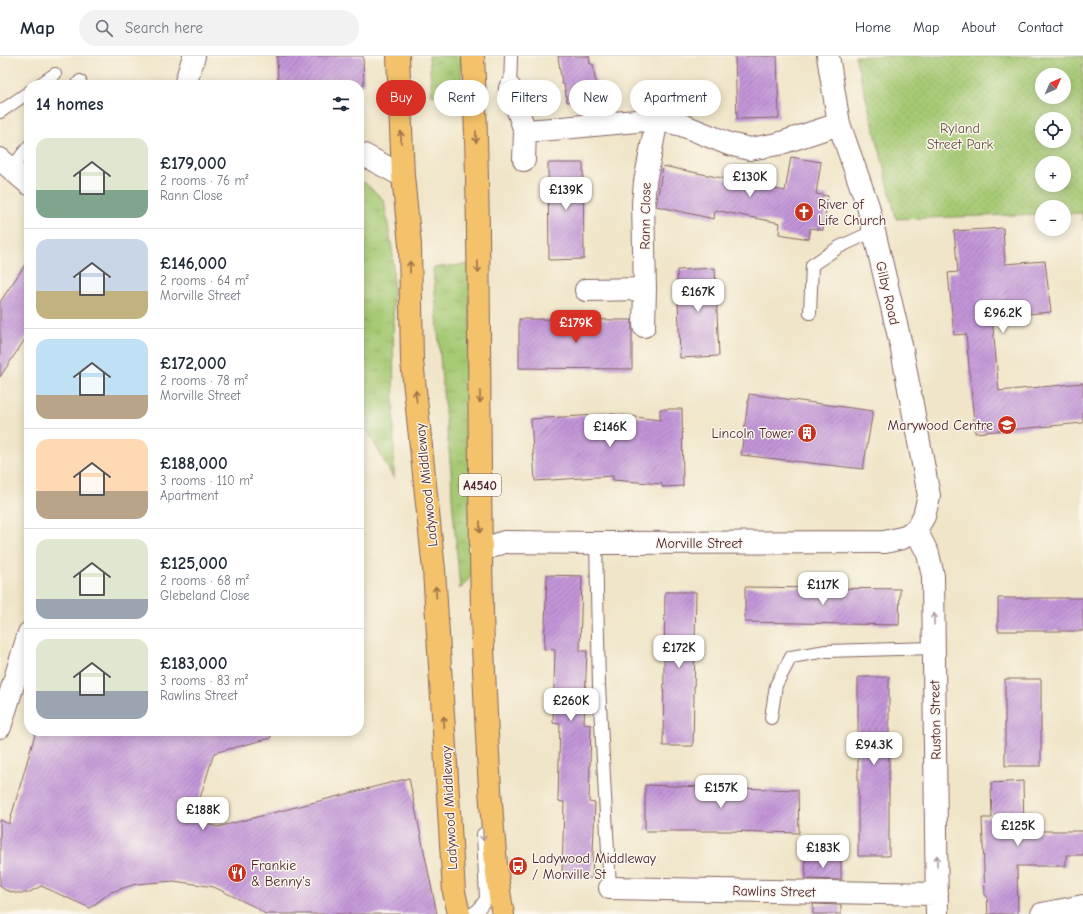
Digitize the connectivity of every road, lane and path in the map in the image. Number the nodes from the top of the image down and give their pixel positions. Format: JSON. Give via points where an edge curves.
{"nodes":[{"id":1,"x":194,"y":56,"type":"edge"},
{"id":2,"x":398,"y":56,"type":"edge"},
{"id":3,"x":473,"y":56,"type":"edge"},
{"id":4,"x":512,"y":56,"type":"edge"},
{"id":5,"x":828,"y":56,"type":"edge"},
{"id":6,"x":55,"y":74,"type":"dead end"},
{"id":7,"x":46,"y":80,"type":"edge"},
{"id":8,"x":187,"y":80,"type":"edge"},
{"id":9,"x":510,"y":80,"type":"edge"},
{"id":10,"x":24,"y":95,"type":"edge"},
{"id":11,"x":0,"y":112,"type":"edge"},
{"id":12,"x":520,"y":116,"type":"edge"},
{"id":13,"x":657,"y":119,"type":"junction"},
{"id":14,"x":840,"y":124,"type":"junction"},
{"id":15,"x":525,"y":130,"type":"junction"},
{"id":16,"x":24,"y":150,"type":"edge"},
{"id":17,"x":364,"y":155,"type":"edge"},
{"id":18,"x":524,"y":160,"type":"dead end"},
{"id":19,"x":6,"y":164,"type":"edge"},
{"id":20,"x":403,"y":176,"type":"junction"},
{"id":21,"x":24,"y":180,"type":"edge"},
{"id":22,"x":874,"y":231,"type":"junction"},
{"id":23,"x":645,"y":289,"type":"junction"},
{"id":24,"x":586,"y":290,"type":"dead end"},
{"id":25,"x":810,"y":313,"type":"dead end"},
{"id":26,"x":644,"y":326,"type":"dead end"},
{"id":27,"x":916,"y":530,"type":"junction"},
{"id":28,"x":596,"y":543,"type":"junction"},
{"id":29,"x":480,"y":551,"type":"junction"},
{"id":30,"x":482,"y":615,"type":"junction"},
{"id":31,"x":24,"y":644,"type":"edge"},
{"id":32,"x":934,"y":648,"type":"junction"},
{"id":33,"x":7,"y":682,"type":"edge"},
{"id":34,"x":771,"y":718,"type":"dead end"},
{"id":35,"x":0,"y":727,"type":"edge"},
{"id":36,"x":610,"y":888,"type":"joint"},
{"id":37,"x":937,"y":904,"type":"edge"},
{"id":38,"x":1083,"y":906,"type":"edge"},
{"id":39,"x":459,"y":914,"type":"edge"},
{"id":40,"x":472,"y":914,"type":"edge"},
{"id":41,"x":503,"y":914,"type":"edge"},
{"id":42,"x":1042,"y":914,"type":"edge"}],
"edges":[{"from":1,"to":8,"type":"street"},
{"from":20,"to":2,"type":"highway","name":"Ladywood Middleway","one_way":true},
{"from":3,"to":29,"type":"highway","number":"A4540","one_way":true,"via":[[479,310]]},
{"from":4,"to":9,"type":"lane"},
{"from":5,"to":14,"type":"street","name":"Gilby Road"},
{"from":6,"to":7,"type":"lane"},
{"from":10,"to":11,"type":"lane"},
{"from":12,"to":15,"type":"street"},
{"from":13,"to":14,"type":"street","via":[[750,149],[778,144]]},
{"from":13,"to":15,"type":"street"},
{"from":13,"to":23,"type":"street","name":"Rann Close","via":[[643,204]]},
{"from":14,"to":22,"type":"street","name":"Gilby Road"},
{"from":15,"to":18,"type":"street"},
{"from":16,"to":19,"type":"lane"},
{"from":17,"to":20,"type":"street"},
{"from":19,"to":21,"type":"street"},
{"from":39,"to":20,"type":"highway","name":"Ladywood Middleway","one_way":true,"via":[[454,892],[434,570],[412,361],[410,245]]},
{"from":22,"to":25,"type":"lane","via":[[839,247],[812,265]]},
{"from":22,"to":27,"type":"street","name":"Gilby Road","via":[[901,345],[929,496],[924,516]]},
{"from":23,"to":24,"type":"street"},
{"from":23,"to":26,"type":"street","name":"Rann Close"},
{"from":27,"to":28,"type":"street","name":"Morville Street","via":[[902,538],[885,542]]},
{"from":32,"to":27,"type":"street","name":"Ruston Street","one_way":true,"via":[[933,576],[928,554]]},
{"from":28,"to":29,"type":"street","name":"Morville Street","via":[[504,542]]},
{"from":28,"to":36,"type":"lane","via":[[599,686]]},
{"from":29,"to":30,"type":"highway","number":"A4540"},
{"from":30,"to":40,"type":"lane","one_way":true,"via":[[474,654],[486,899]]},
{"from":30,"to":41,"type":"highway","number":"A4540","via":[[490,799]]},
{"from":31,"to":33,"type":"street"},
{"from":32,"to":34,"type":"lane","via":[[826,651],[791,657],[776,685]]},
{"from":37,"to":32,"type":"street","name":"Ruston Street","one_way":true},
{"from":33,"to":35,"type":"street"},
{"from":36,"to":37,"type":"street","name":"Rawlins Street"},
{"from":38,"to":42,"type":"street"}]}
